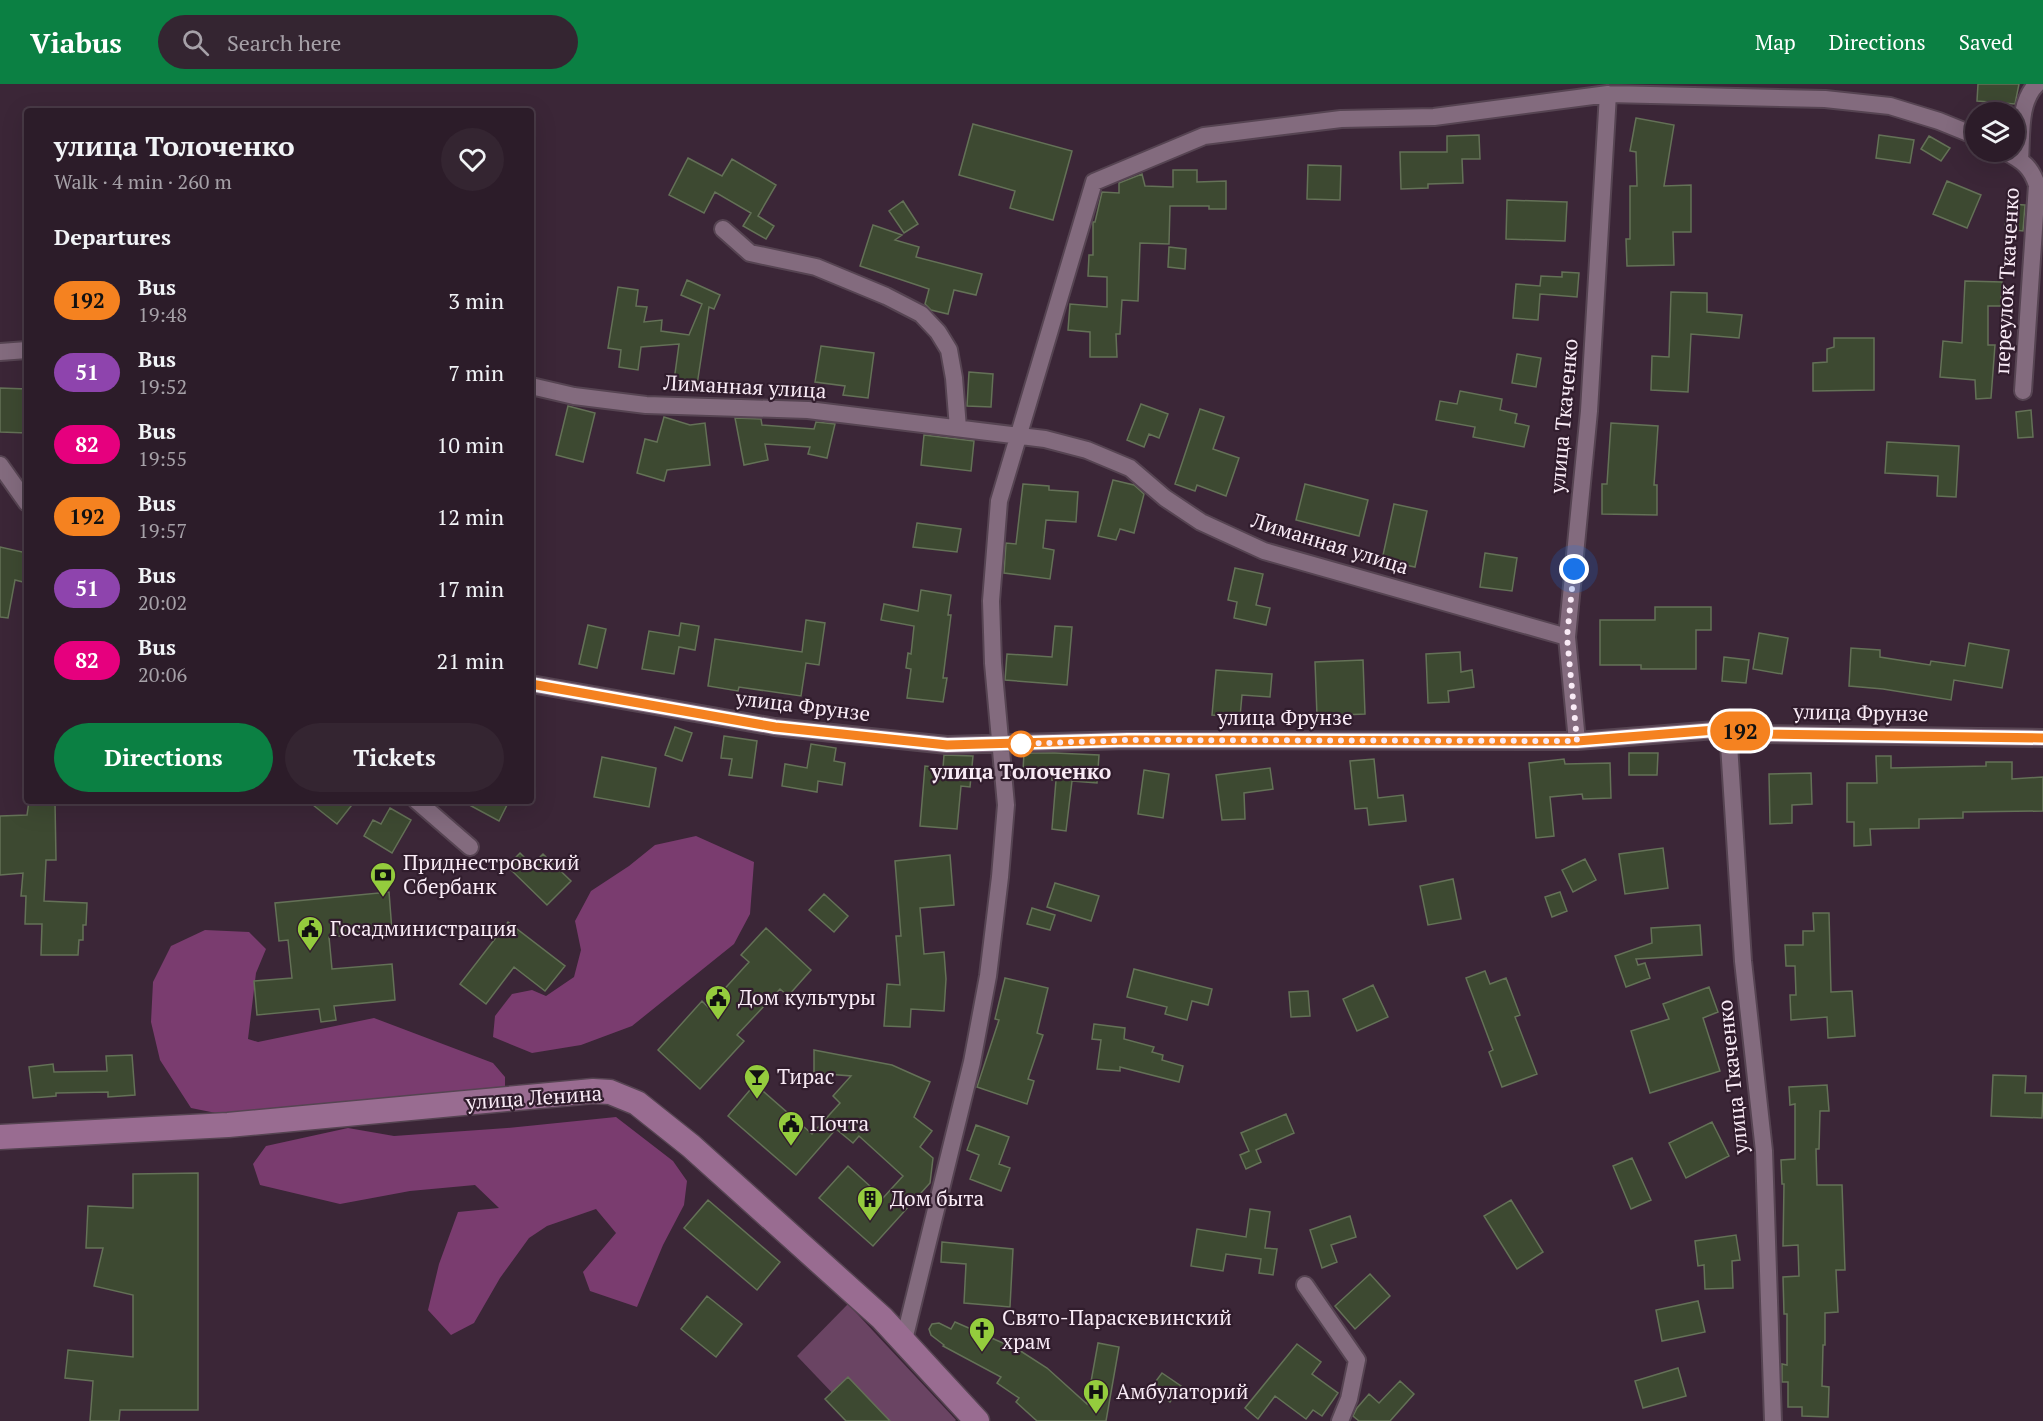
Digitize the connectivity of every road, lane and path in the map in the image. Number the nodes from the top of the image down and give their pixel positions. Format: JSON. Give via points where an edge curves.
{"nodes":[{"id":1,"x":2037,"y":84,"type":"edge"},
{"id":2,"x":1608,"y":94,"type":"junction"},
{"id":3,"x":2025,"y":105,"type":"edge"},
{"id":4,"x":1965,"y":132,"type":"edge"},
{"id":5,"x":2021,"y":162,"type":"edge"},
{"id":6,"x":723,"y":229,"type":"dead end"},
{"id":7,"x":24,"y":350,"type":"edge"},
{"id":8,"x":0,"y":352,"type":"edge"},
{"id":9,"x":534,"y":387,"type":"edge"},
{"id":10,"x":2023,"y":391,"type":"dead end"},
{"id":11,"x":958,"y":428,"type":"junction"},
{"id":12,"x":1018,"y":434,"type":"junction"},
{"id":13,"x":0,"y":465,"type":"edge"},
{"id":14,"x":24,"y":499,"type":"edge"},
{"id":15,"x":1567,"y":637,"type":"junction"},
{"id":16,"x":534,"y":685,"type":"edge"},
{"id":17,"x":1728,"y":729,"type":"junction"},
{"id":18,"x":2043,"y":738,"type":"edge"},
{"id":19,"x":1577,"y":741,"type":"junction"},
{"id":20,"x":1000,"y":744,"type":"junction"},
{"id":21,"x":420,"y":804,"type":"edge"},
{"id":22,"x":470,"y":847,"type":"dead end"},
{"id":23,"x":0,"y":1137,"type":"edge"},
{"id":24,"x":1305,"y":1285,"type":"dead end"},
{"id":25,"x":904,"y":1340,"type":"junction"},
{"id":26,"x":973,"y":1419,"type":"edge"},
{"id":27,"x":1340,"y":1421,"type":"edge"},
{"id":28,"x":1773,"y":1421,"type":"edge"}],
"edges":[{"from":1,"to":3,"type":"street"},
{"from":2,"to":4,"type":"street","via":[[1836,100],[1890,106]]},
{"from":2,"to":12,"type":"street","via":[[1434,117],[1341,119],[1204,136],[1094,182]]},
{"from":2,"to":15,"type":"street","name":"улица Ткаченко","via":[[1589,411]]},
{"from":5,"to":10,"type":"street","name":"переулок Ткаченко","via":[[2032,171],[2037,186]]},
{"from":6,"to":11,"type":"street","via":[[750,253],[816,267],[921,314],[949,350]]},
{"from":7,"to":8,"type":"street"},
{"from":9,"to":11,"type":"street","name":"Лиманная улица","via":[[646,405],[808,410]]},
{"from":11,"to":12,"type":"street","name":"Лиманная улица"},
{"from":12,"to":15,"type":"street","name":"Лиманная улица","via":[[1087,450],[1130,468],[1201,522],[1264,551]]},
{"from":12,"to":20,"type":"street","via":[[999,501],[991,601]]},
{"from":13,"to":14,"type":"street"},
{"from":15,"to":19,"type":"street","name":"улица Ткаченко"},
{"from":16,"to":20,"type":"street","name":"улица Фрунзе","via":[[775,727],[947,745]]},
{"from":17,"to":18,"type":"street","name":"улица Фрунзе","via":[[1756,734]]},
{"from":17,"to":19,"type":"street","name":"улица Фрунзе"},
{"from":17,"to":28,"type":"street","name":"улица Ткаченко","via":[[1742,949],[1764,1151]]},
{"from":19,"to":20,"type":"street","name":"улица Фрунзе","via":[[1128,740]]},
{"from":20,"to":25,"type":"street","via":[[1005,805],[988,976],[972,1062]]},
{"from":21,"to":22,"type":"street"},
{"from":23,"to":25,"type":"street","name":"улица Ленина","via":[[228,1125],[610,1092],[637,1103],[691,1146]]},
{"from":24,"to":27,"type":"street","via":[[1357,1360]]},
{"from":25,"to":26,"type":"street","name":"улица Ленина"}]}
